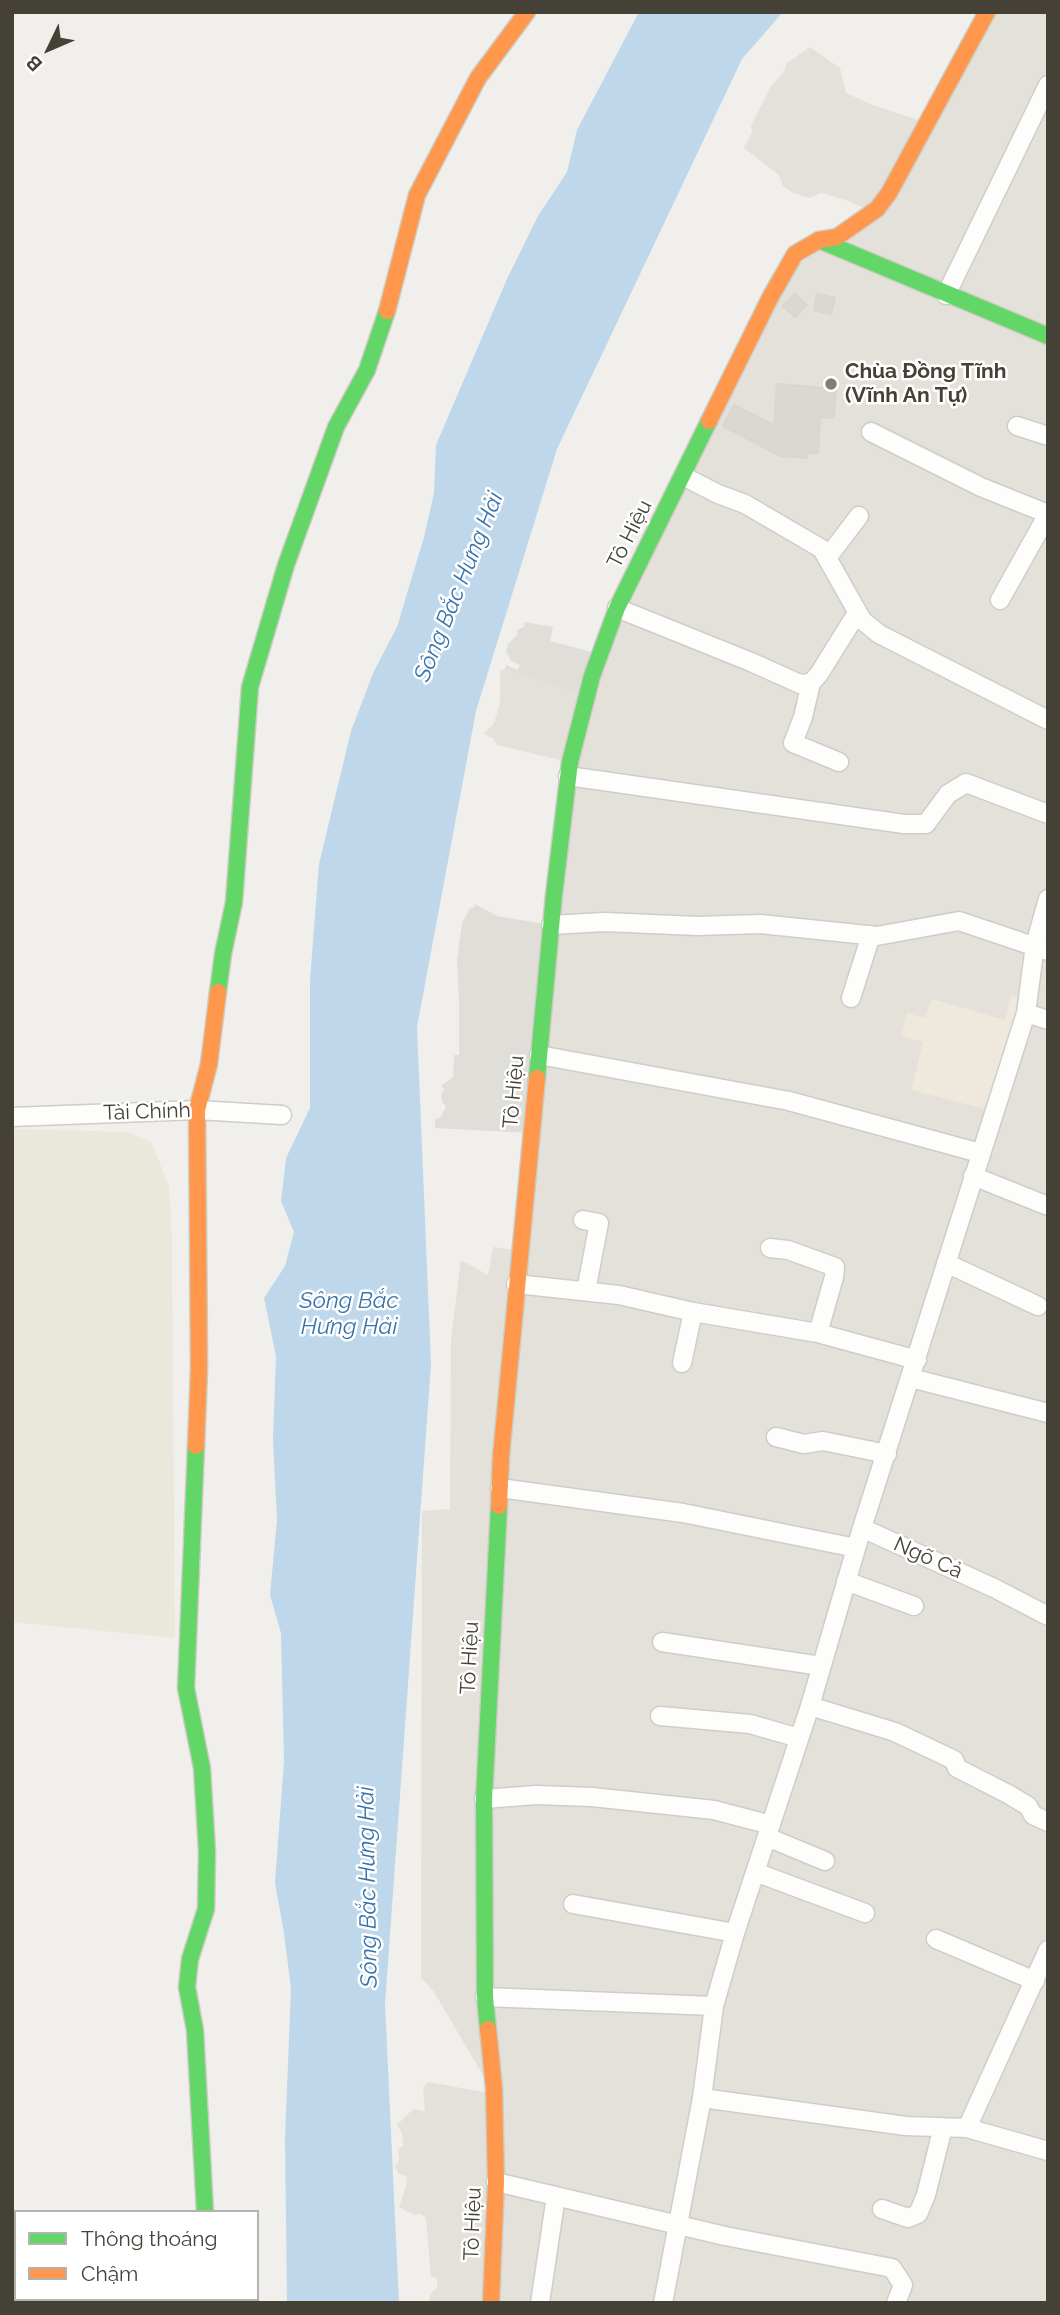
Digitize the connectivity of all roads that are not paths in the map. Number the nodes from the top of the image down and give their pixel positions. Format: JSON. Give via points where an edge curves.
{"nodes":[{"id":1,"x":527,"y":12,"type":"edge"},
{"id":2,"x":987,"y":12,"type":"edge"},
{"id":3,"x":1048,"y":85,"type":"edge"},
{"id":4,"x":819,"y":240,"type":"junction"},
{"id":5,"x":946,"y":295,"type":"junction"},
{"id":6,"x":1048,"y":336,"type":"edge"},
{"id":7,"x":1017,"y":426,"type":"dead end"},
{"id":8,"x":871,"y":432,"type":"dead end"},
{"id":9,"x":1048,"y":436,"type":"edge"},
{"id":10,"x":683,"y":476,"type":"junction"},
{"id":11,"x":1048,"y":514,"type":"edge"},
{"id":12,"x":859,"y":516,"type":"dead end"},
{"id":13,"x":827,"y":558,"type":"junction"},
{"id":14,"x":1000,"y":600,"type":"dead end"},
{"id":15,"x":617,"y":608,"type":"junction"},
{"id":16,"x":857,"y":613,"type":"junction"},
{"id":17,"x":811,"y":683,"type":"junction"},
{"id":18,"x":1048,"y":720,"type":"edge"},
{"id":19,"x":839,"y":762,"type":"dead end"},
{"id":20,"x":568,"y":776,"type":"junction"},
{"id":21,"x":1048,"y":814,"type":"edge"},
{"id":22,"x":1048,"y":900,"type":"edge"},
{"id":23,"x":551,"y":925,"type":"junction"},
{"id":24,"x":871,"y":935,"type":"junction"},
{"id":25,"x":1041,"y":948,"type":"edge"},
{"id":26,"x":851,"y":998,"type":"dead end"},
{"id":27,"x":1026,"y":1013,"type":"junction"},
{"id":28,"x":1048,"y":1020,"type":"edge"},
{"id":29,"x":538,"y":1055,"type":"junction"},
{"id":30,"x":197,"y":1110,"type":"junction"},
{"id":31,"x":282,"y":1115,"type":"dead end"},
{"id":32,"x":12,"y":1117,"type":"edge"},
{"id":33,"x":980,"y":1153,"type":"junction"},
{"id":34,"x":973,"y":1176,"type":"junction"},
{"id":35,"x":1048,"y":1206,"type":"edge"},
{"id":36,"x":583,"y":1220,"type":"dead end"},
{"id":37,"x":770,"y":1248,"type":"dead end"},
{"id":38,"x":946,"y":1264,"type":"junction"},
{"id":39,"x":516,"y":1284,"type":"junction"},
{"id":40,"x":586,"y":1291,"type":"junction"},
{"id":41,"x":1038,"y":1306,"type":"dead end"},
{"id":42,"x":693,"y":1312,"type":"junction"},
{"id":43,"x":818,"y":1333,"type":"junction"},
{"id":44,"x":917,"y":1360,"type":"junction"},
{"id":45,"x":682,"y":1363,"type":"dead end"},
{"id":46,"x":911,"y":1378,"type":"junction"},
{"id":47,"x":1048,"y":1413,"type":"edge"},
{"id":48,"x":776,"y":1437,"type":"dead end"},
{"id":49,"x":887,"y":1454,"type":"junction"},
{"id":50,"x":500,"y":1488,"type":"junction"},
{"id":51,"x":862,"y":1528,"type":"junction"},
{"id":52,"x":856,"y":1548,"type":"junction"},
{"id":53,"x":846,"y":1581,"type":"junction"},
{"id":54,"x":914,"y":1606,"type":"dead end"},
{"id":55,"x":1048,"y":1616,"type":"edge"},
{"id":56,"x":662,"y":1642,"type":"dead end"},
{"id":57,"x":821,"y":1666,"type":"junction"},
{"id":58,"x":810,"y":1706,"type":"junction"},
{"id":59,"x":660,"y":1716,"type":"dead end"},
{"id":60,"x":799,"y":1738,"type":"junction"},
{"id":61,"x":484,"y":1799,"type":"junction"},
{"id":62,"x":1048,"y":1822,"type":"edge"},
{"id":63,"x":769,"y":1831,"type":"junction"},
{"id":64,"x":825,"y":1860,"type":"dead end"},
{"id":65,"x":754,"y":1872,"type":"junction"},
{"id":66,"x":573,"y":1904,"type":"dead end"},
{"id":67,"x":865,"y":1913,"type":"dead end"},
{"id":68,"x":735,"y":1934,"type":"junction"},
{"id":69,"x":936,"y":1939,"type":"dead end"},
{"id":70,"x":1048,"y":1950,"type":"edge"},
{"id":71,"x":1041,"y":1973,"type":"edge"},
{"id":72,"x":485,"y":1997,"type":"junction"},
{"id":73,"x":714,"y":2006,"type":"junction"},
{"id":74,"x":702,"y":2098,"type":"junction"},
{"id":75,"x":943,"y":2127,"type":"junction"},
{"id":76,"x":967,"y":2128,"type":"junction"},
{"id":77,"x":1048,"y":2151,"type":"edge"},
{"id":78,"x":496,"y":2182,"type":"junction"},
{"id":79,"x":556,"y":2196,"type":"junction"},
{"id":80,"x":882,"y":2209,"type":"dead end"},
{"id":81,"x":205,"y":2210,"type":"edge"},
{"id":82,"x":679,"y":2226,"type":"junction"},
{"id":83,"x":491,"y":2303,"type":"edge"},
{"id":84,"x":540,"y":2303,"type":"edge"},
{"id":85,"x":663,"y":2303,"type":"edge"},
{"id":86,"x":896,"y":2303,"type":"edge"}],
"edges":[{"from":1,"to":30,"type":"street","via":[[478,78],[417,195],[385,320],[367,370],[336,426],[286,565],[250,687],[234,902],[209,1064]]},
{"from":2,"to":4,"type":"street","name":"Tô Hiệu","via":[[889,193],[861,222],[837,237]]},
{"from":3,"to":5,"type":"street"},
{"from":4,"to":5,"type":"street"},
{"from":4,"to":10,"type":"street","name":"Tô Hiệu","via":[[795,254]]},
{"from":5,"to":6,"type":"street"},
{"from":7,"to":9,"type":"street"},
{"from":8,"to":11,"type":"street","via":[[981,487]]},
{"from":10,"to":13,"type":"street","via":[[745,504],[822,550]]},
{"from":10,"to":15,"type":"street","name":"Tô Hiệu"},
{"from":11,"to":14,"type":"street"},
{"from":12,"to":13,"type":"street"},
{"from":13,"to":16,"type":"street"},
{"from":15,"to":17,"type":"street","via":[[800,684]]},
{"from":15,"to":20,"type":"street","name":"Tô Hiệu","via":[[592,676]]},
{"from":16,"to":17,"type":"street"},
{"from":16,"to":18,"type":"street","via":[[880,634]]},
{"from":17,"to":19,"type":"street","via":[[793,743]]},
{"from":20,"to":21,"type":"street","via":[[926,824],[948,794],[966,783]]},
{"from":20,"to":23,"type":"street","name":"Tô Hiệu"},
{"from":22,"to":25,"type":"street"},
{"from":23,"to":24,"type":"street","via":[[760,924]]},
{"from":23,"to":29,"type":"street","name":"Tô Hiệu"},
{"from":24,"to":25,"type":"street","via":[[959,921]]},
{"from":24,"to":26,"type":"street"},
{"from":25,"to":27,"type":"street"},
{"from":27,"to":28,"type":"street"},
{"from":27,"to":33,"type":"street"},
{"from":29,"to":33,"type":"street","via":[[789,1101]]},
{"from":29,"to":39,"type":"street","name":"Tô Hiệu"},
{"from":30,"to":31,"type":"street","name":"Tài Chính"},
{"from":30,"to":32,"type":"street","name":"Tài Chính"},
{"from":30,"to":81,"type":"street","via":[[199,1369],[186,1688],[202,1768],[207,1852],[206,1909],[190,1959],[187,1987],[195,2030]]},
{"from":33,"to":34,"type":"street"},
{"from":34,"to":35,"type":"street"},
{"from":34,"to":38,"type":"street"},
{"from":36,"to":40,"type":"street","via":[[599,1223]]},
{"from":37,"to":43,"type":"street","via":[[835,1267]]},
{"from":38,"to":41,"type":"street"},
{"from":38,"to":44,"type":"street"},
{"from":39,"to":40,"type":"street"},
{"from":39,"to":50,"type":"street","name":"Tô Hiệu"},
{"from":40,"to":42,"type":"street"},
{"from":42,"to":43,"type":"street"},
{"from":42,"to":45,"type":"street"},
{"from":43,"to":44,"type":"street"},
{"from":44,"to":46,"type":"street"},
{"from":46,"to":47,"type":"street"},
{"from":46,"to":49,"type":"street"},
{"from":48,"to":49,"type":"street"},
{"from":49,"to":51,"type":"street"},
{"from":50,"to":52,"type":"street","via":[[683,1513]]},
{"from":50,"to":61,"type":"street","name":"Tô Hiệu"},
{"from":51,"to":52,"type":"street"},
{"from":51,"to":55,"type":"street","name":"Ngõ Cả"},
{"from":52,"to":53,"type":"street"},
{"from":53,"to":54,"type":"street"},
{"from":53,"to":57,"type":"street"},
{"from":56,"to":57,"type":"street"},
{"from":57,"to":58,"type":"street"},
{"from":58,"to":60,"type":"street"},
{"from":58,"to":62,"type":"street","via":[[895,1732],[954,1760],[957,1768],[1008,1794]]},
{"from":59,"to":60,"type":"street","via":[[750,1724]]},
{"from":60,"to":63,"type":"street","via":[[788,1784]]},
{"from":61,"to":63,"type":"street","via":[[592,1797],[714,1810]]},
{"from":61,"to":72,"type":"street","name":"Tô Hiệu"},
{"from":63,"to":64,"type":"street"},
{"from":63,"to":65,"type":"street"},
{"from":65,"to":67,"type":"street"},
{"from":65,"to":68,"type":"street"},
{"from":66,"to":68,"type":"street"},
{"from":68,"to":73,"type":"street"},
{"from":69,"to":71,"type":"street"},
{"from":70,"to":71,"type":"street"},
{"from":71,"to":76,"type":"street"},
{"from":72,"to":73,"type":"street"},
{"from":72,"to":78,"type":"street","name":"Tô Hiệu","via":[[494,2088]]},
{"from":73,"to":74,"type":"street"},
{"from":74,"to":75,"type":"street"},
{"from":74,"to":82,"type":"street"},
{"from":75,"to":76,"type":"street"},
{"from":75,"to":80,"type":"street","via":[[918,2214],[908,2218]]},
{"from":76,"to":77,"type":"street"},
{"from":78,"to":79,"type":"street"},
{"from":78,"to":83,"type":"street","name":"Tô Hiệu"},
{"from":79,"to":82,"type":"street"},
{"from":79,"to":84,"type":"street"},
{"from":82,"to":85,"type":"street"},
{"from":82,"to":86,"type":"street","via":[[892,2268],[902,2285]]}]}
